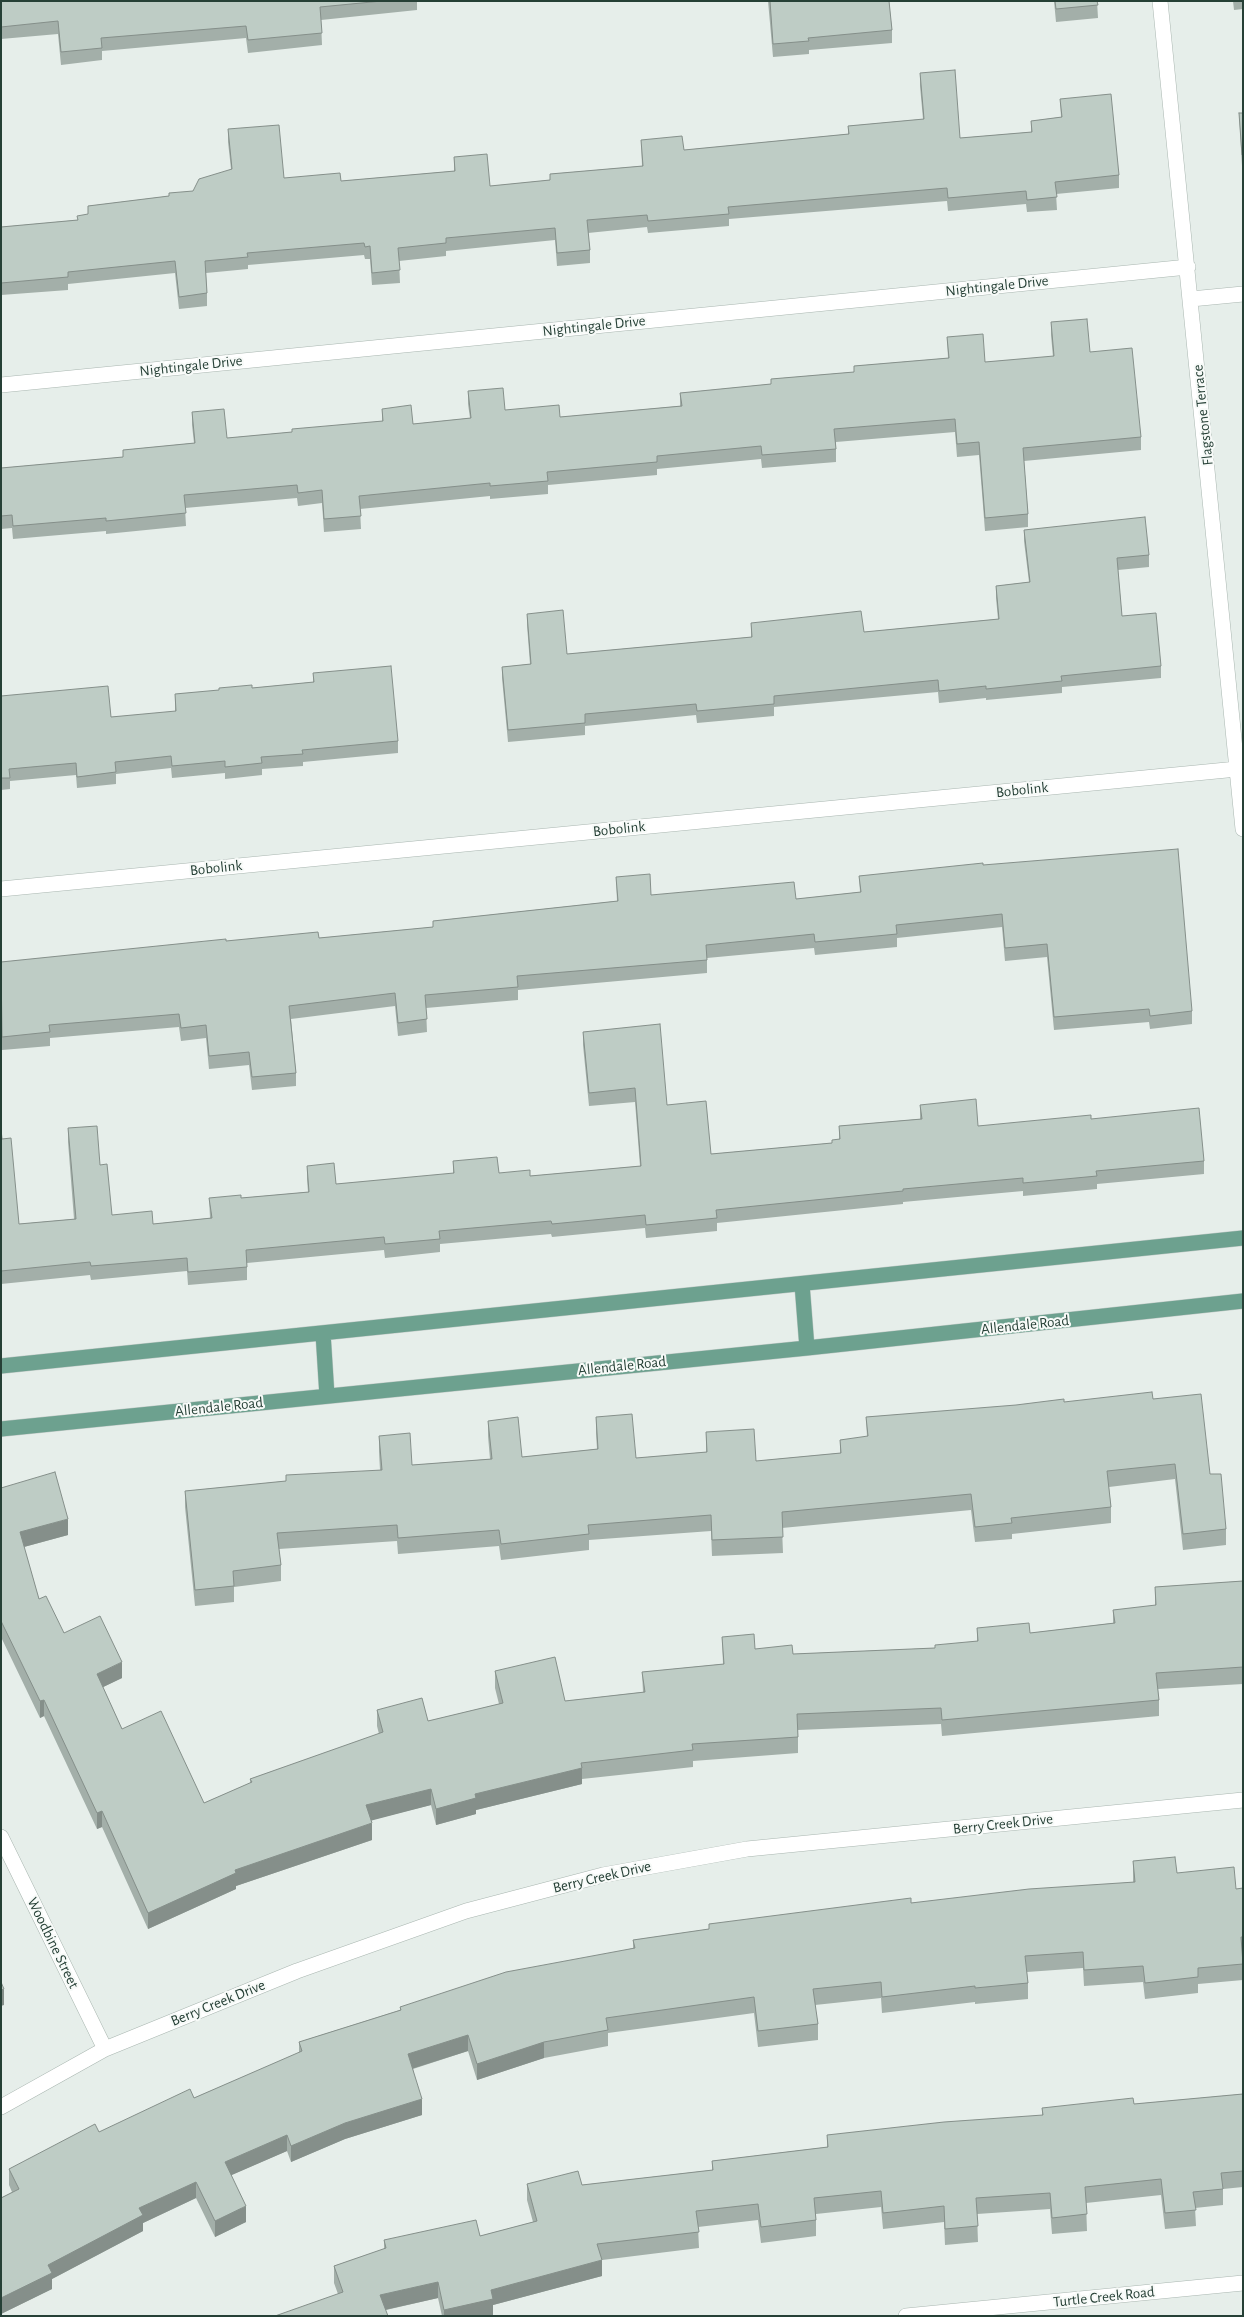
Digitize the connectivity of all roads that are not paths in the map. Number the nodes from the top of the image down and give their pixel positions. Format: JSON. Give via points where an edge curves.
{"nodes":[{"id":1,"x":1160,"y":1,"type":"edge"},
{"id":2,"x":1188,"y":267,"type":"junction"},
{"id":3,"x":1243,"y":294,"type":"edge"},
{"id":4,"x":1191,"y":299,"type":"junction"},
{"id":5,"x":1,"y":385,"type":"edge"},
{"id":6,"x":1237,"y":769,"type":"junction"},
{"id":7,"x":1243,"y":829,"type":"edge"},
{"id":8,"x":1,"y":889,"type":"edge"},
{"id":9,"x":1243,"y":1238,"type":"edge"},
{"id":10,"x":802,"y":1284,"type":"junction"},
{"id":11,"x":1243,"y":1302,"type":"edge"},
{"id":12,"x":323,"y":1333,"type":"junction"},
{"id":13,"x":807,"y":1348,"type":"junction"},
{"id":14,"x":1,"y":1366,"type":"edge"},
{"id":15,"x":327,"y":1396,"type":"junction"},
{"id":16,"x":1,"y":1429,"type":"edge"},
{"id":17,"x":1243,"y":1800,"type":"edge"},
{"id":18,"x":1,"y":1837,"type":"edge"},
{"id":19,"x":105,"y":2049,"type":"junction"},
{"id":20,"x":1,"y":2107,"type":"edge"},
{"id":21,"x":1243,"y":2283,"type":"edge"},
{"id":22,"x":906,"y":2316,"type":"edge"}],
"edges":[{"from":1,"to":2,"type":"street","name":"Flagstone Terrace"},
{"from":2,"to":4,"type":"street","name":"Flagstone Terrace"},
{"from":2,"to":5,"type":"street","name":"Nightingale Drive"},
{"from":3,"to":4,"type":"street"},
{"from":4,"to":6,"type":"street","name":"Flagstone Terrace"},
{"from":6,"to":7,"type":"street","name":"Flagstone Terrace"},
{"from":6,"to":8,"type":"street","name":"Bobolink"},
{"from":9,"to":10,"type":"main road"},
{"from":10,"to":12,"type":"main road"},
{"from":10,"to":13,"type":"main road"},
{"from":11,"to":13,"type":"main road","name":"Allendale Road"},
{"from":12,"to":14,"type":"main road"},
{"from":12,"to":15,"type":"main road"},
{"from":13,"to":15,"type":"main road","name":"Allendale Road"},
{"from":15,"to":16,"type":"main road","name":"Allendale Road"},
{"from":17,"to":19,"type":"street","name":"Berry Creek Drive","via":[[747,1848],[603,1874],[466,1911],[298,1971]]},
{"from":18,"to":19,"type":"street","name":"Woodbine Street"},
{"from":19,"to":20,"type":"street","name":"Berry Creek Drive"},
{"from":21,"to":22,"type":"street","name":"Turtle Creek Road"}]}
